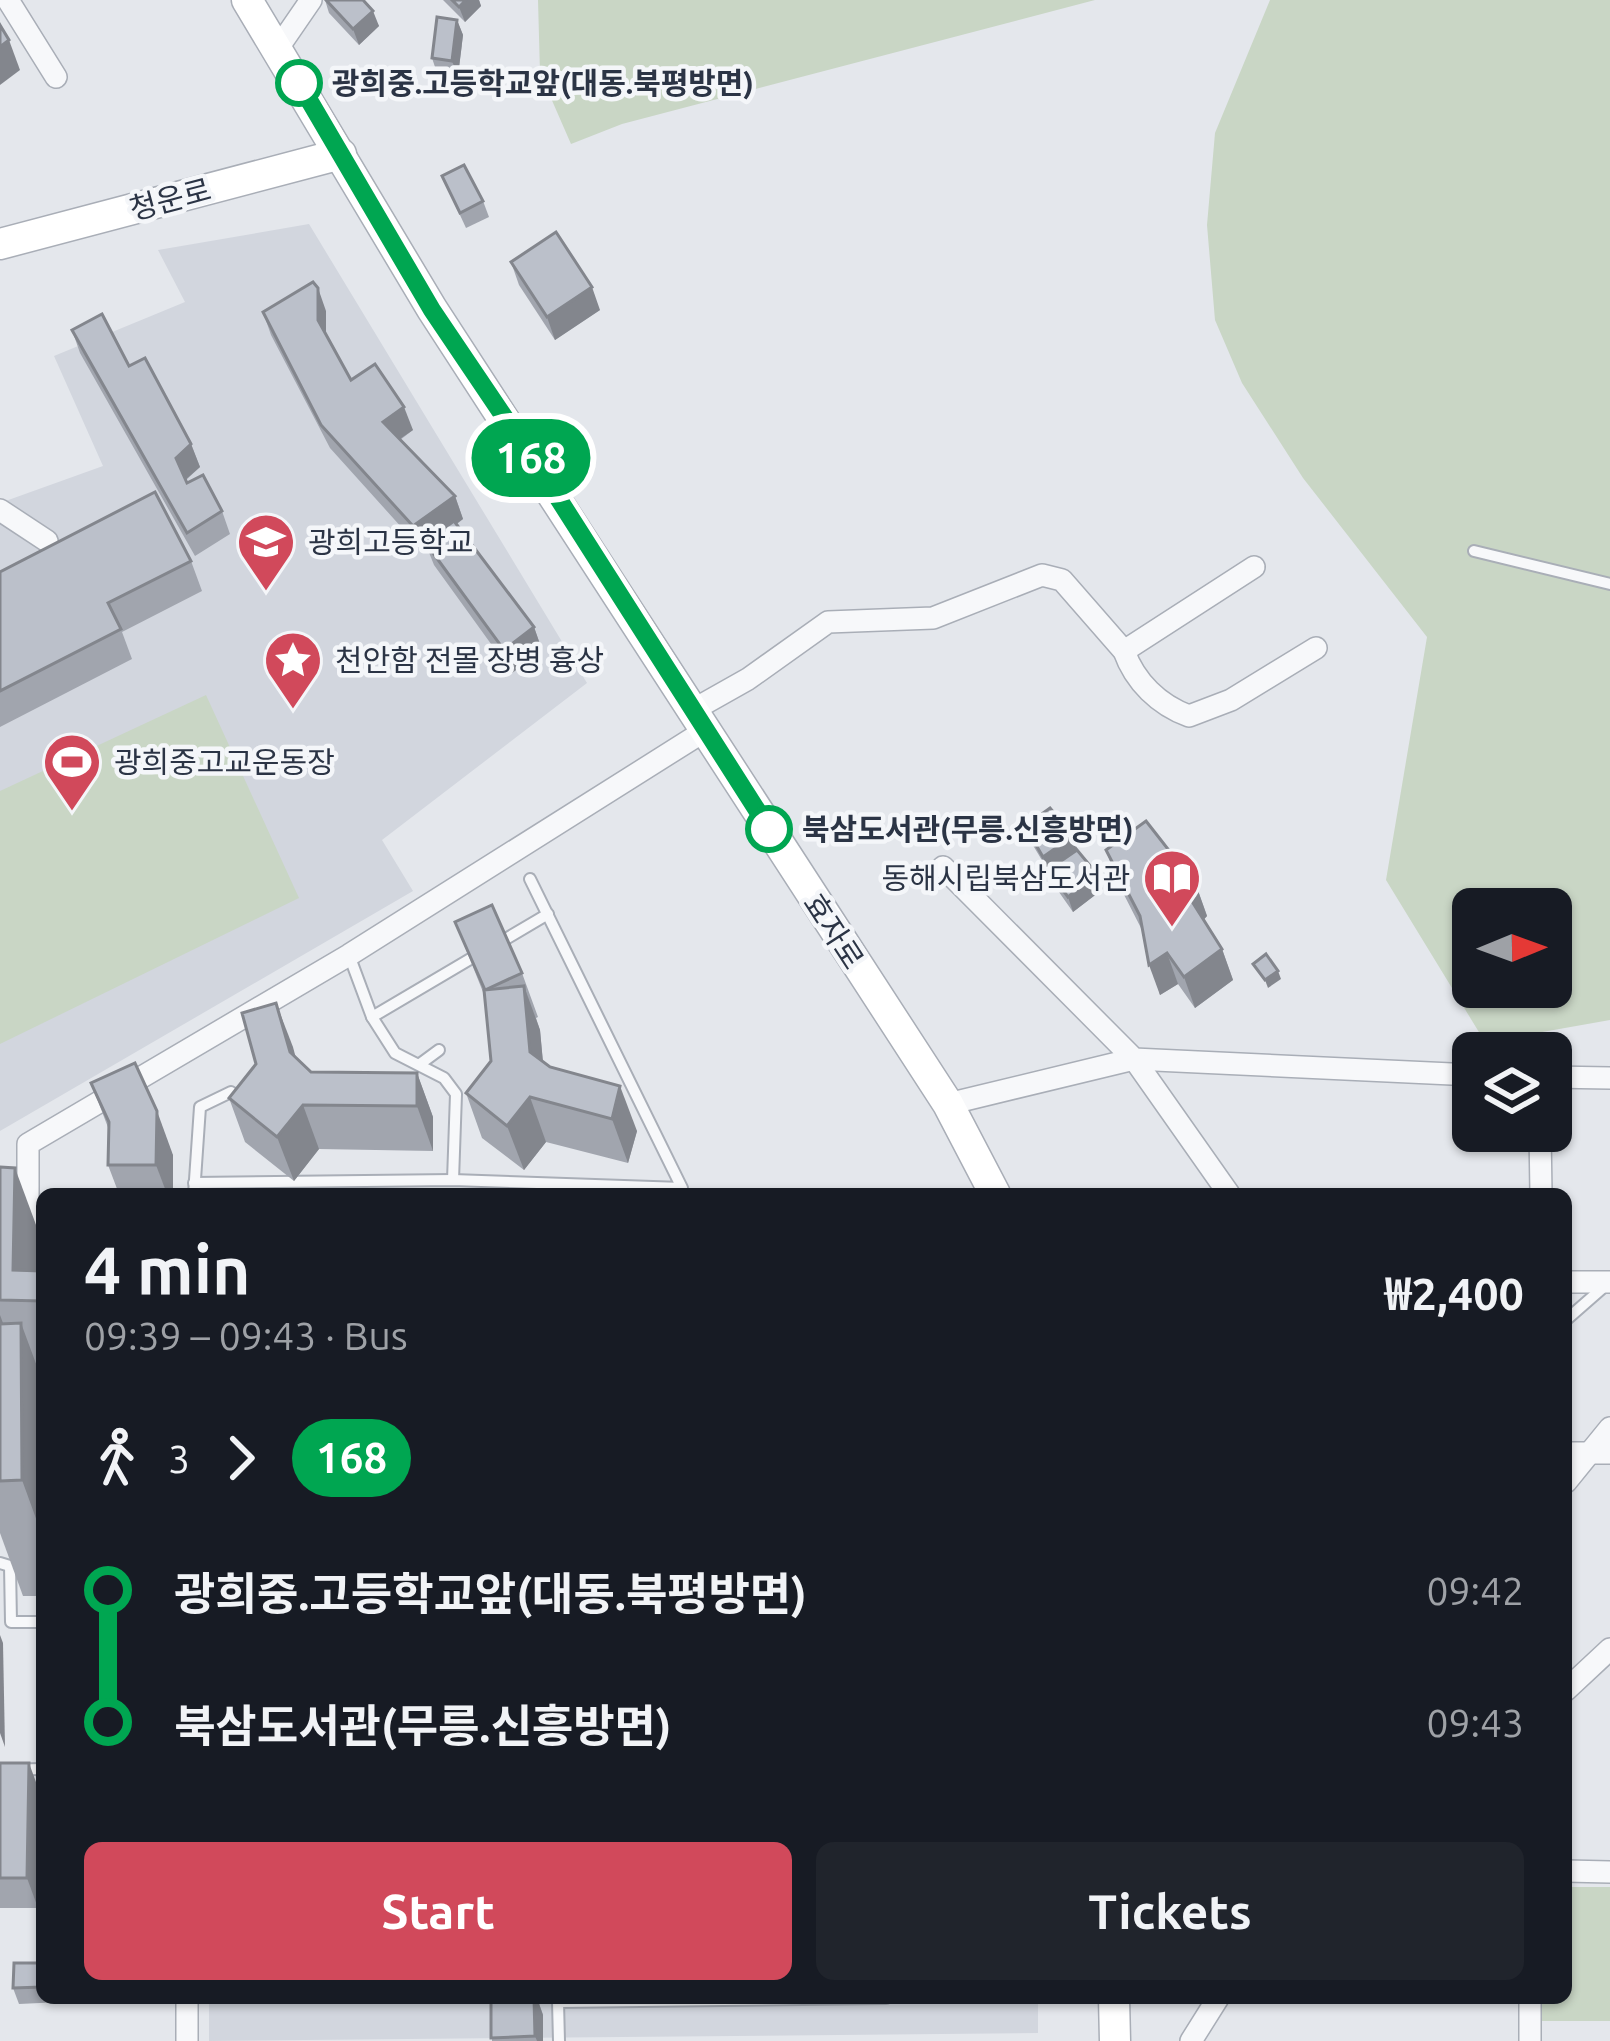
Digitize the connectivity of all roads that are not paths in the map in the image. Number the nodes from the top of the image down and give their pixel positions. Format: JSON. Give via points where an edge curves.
{"nodes":[{"id":1,"x":8,"y":0,"type":"edge"},
{"id":2,"x":247,"y":0,"type":"edge"},
{"id":3,"x":311,"y":0,"type":"edge"},
{"id":4,"x":278,"y":48,"type":"junction"},
{"id":5,"x":56,"y":77,"type":"dead end"},
{"id":6,"x":340,"y":154,"type":"junction"},
{"id":7,"x":125,"y":211,"type":"junction"},
{"id":8,"x":0,"y":223,"type":"edge"},
{"id":9,"x":0,"y":244,"type":"edge"},
{"id":10,"x":0,"y":264,"type":"edge"},
{"id":11,"x":0,"y":510,"type":"edge"},
{"id":12,"x":47,"y":541,"type":"edge"},
{"id":13,"x":1474,"y":551,"type":"dead end"},
{"id":14,"x":1254,"y":567,"type":"dead end"},
{"id":15,"x":1610,"y":584,"type":"edge"},
{"id":16,"x":1316,"y":648,"type":"dead end"},
{"id":17,"x":1124,"y":651,"type":"junction"},
{"id":18,"x":699,"y":720,"type":"junction"},
{"id":19,"x":944,"y":867,"type":"dead end"},
{"id":20,"x":530,"y":879,"type":"dead end"},
{"id":21,"x":548,"y":914,"type":"junction"},
{"id":22,"x":349,"y":955,"type":"junction"},
{"id":23,"x":372,"y":1017,"type":"junction"},
{"id":24,"x":439,"y":1050,"type":"dead end"},
{"id":25,"x":1134,"y":1059,"type":"junction"},
{"id":26,"x":420,"y":1064,"type":"junction"},
{"id":27,"x":1452,"y":1074,"type":"edge"},
{"id":28,"x":1572,"y":1077,"type":"edge"},
{"id":29,"x":1610,"y":1078,"type":"edge"},
{"id":30,"x":231,"y":1092,"type":"edge"},
{"id":31,"x":948,"y":1104,"type":"junction"},
{"id":32,"x":1540,"y":1152,"type":"edge"},
{"id":33,"x":453,"y":1180,"type":"junction"},
{"id":34,"x":194,"y":1188,"type":"edge"},
{"id":35,"x":992,"y":1188,"type":"edge"},
{"id":36,"x":1225,"y":1188,"type":"edge"},
{"id":37,"x":1541,"y":1188,"type":"edge"},
{"id":38,"x":0,"y":1233,"type":"edge"},
{"id":39,"x":35,"y":1233,"type":"edge"},
{"id":40,"x":1572,"y":1282,"type":"edge"},
{"id":41,"x":1609,"y":1282,"type":"edge"},
{"id":42,"x":1572,"y":1315,"type":"edge"},
{"id":43,"x":1610,"y":1427,"type":"edge"},
{"id":44,"x":1588,"y":1453,"type":"edge"},
{"id":45,"x":0,"y":1563,"type":"edge"},
{"id":46,"x":36,"y":1622,"type":"edge"},
{"id":47,"x":1610,"y":1649,"type":"edge"},
{"id":48,"x":1572,"y":1684,"type":"edge"},
{"id":49,"x":36,"y":1769,"type":"edge"},
{"id":50,"x":0,"y":1770,"type":"edge"},
{"id":51,"x":1572,"y":1871,"type":"edge"},
{"id":52,"x":1610,"y":1872,"type":"edge"},
{"id":53,"x":187,"y":2004,"type":"edge"},
{"id":54,"x":558,"y":2004,"type":"edge"},
{"id":55,"x":1114,"y":2004,"type":"edge"},
{"id":56,"x":1214,"y":2004,"type":"edge"},
{"id":57,"x":1530,"y":2004,"type":"edge"},
{"id":58,"x":187,"y":2041,"type":"edge"},
{"id":59,"x":559,"y":2041,"type":"edge"},
{"id":60,"x":1115,"y":2041,"type":"edge"},
{"id":61,"x":1191,"y":2041,"type":"edge"},
{"id":62,"x":1530,"y":2041,"type":"edge"}],
"edges":[{"from":1,"to":5,"type":"street"},
{"from":2,"to":4,"type":"street","name":"효자로"},
{"from":3,"to":4,"type":"street"},
{"from":4,"to":6,"type":"street","name":"효자로"},
{"from":6,"to":7,"type":"street","name":"청운로"},
{"from":6,"to":18,"type":"street","name":"효자로"},
{"from":7,"to":8,"type":"street","via":[[62,208]]},
{"from":7,"to":9,"type":"street","name":"청운로"},
{"from":7,"to":10,"type":"street","via":[[64,246]]},
{"from":11,"to":12,"type":"street"},
{"from":13,"to":15,"type":"lane"},
{"from":14,"to":17,"type":"street"},
{"from":16,"to":17,"type":"street","via":[[1189,716],[1162,706]]},
{"from":17,"to":18,"type":"street","via":[[1062,580],[1042,575],[933,618],[828,622]]},
{"from":18,"to":22,"type":"street"},
{"from":18,"to":31,"type":"street","name":"효자로"},
{"from":19,"to":25,"type":"street"},
{"from":20,"to":21,"type":"lane"},
{"from":21,"to":23,"type":"lane"},
{"from":21,"to":33,"type":"lane","via":[[682,1188]]},
{"from":22,"to":23,"type":"lane"},
{"from":22,"to":39,"type":"street","via":[[28,1144]]},
{"from":23,"to":26,"type":"lane","via":[[394,1053]]},
{"from":24,"to":26,"type":"lane"},
{"from":25,"to":27,"type":"street"},
{"from":25,"to":31,"type":"street"},
{"from":25,"to":36,"type":"street"},
{"from":26,"to":33,"type":"lane","via":[[456,1094]]},
{"from":28,"to":29,"type":"street"},
{"from":30,"to":34,"type":"lane","via":[[200,1107]]},
{"from":31,"to":35,"type":"street","name":"효자로"},
{"from":32,"to":37,"type":"street"},
{"from":33,"to":34,"type":"lane"},
{"from":38,"to":39,"type":"street"},
{"from":40,"to":41,"type":"street"},
{"from":41,"to":42,"type":"lane"},
{"from":43,"to":44,"type":"street"},
{"from":45,"to":46,"type":"lane","via":[[10,1566],[11,1622]]},
{"from":47,"to":48,"type":"street"},
{"from":49,"to":50,"type":"lane"},
{"from":51,"to":52,"type":"street"},
{"from":53,"to":58,"type":"street"},
{"from":54,"to":59,"type":"lane"},
{"from":55,"to":60,"type":"street"},
{"from":56,"to":61,"type":"street"},
{"from":57,"to":62,"type":"street"}]}
